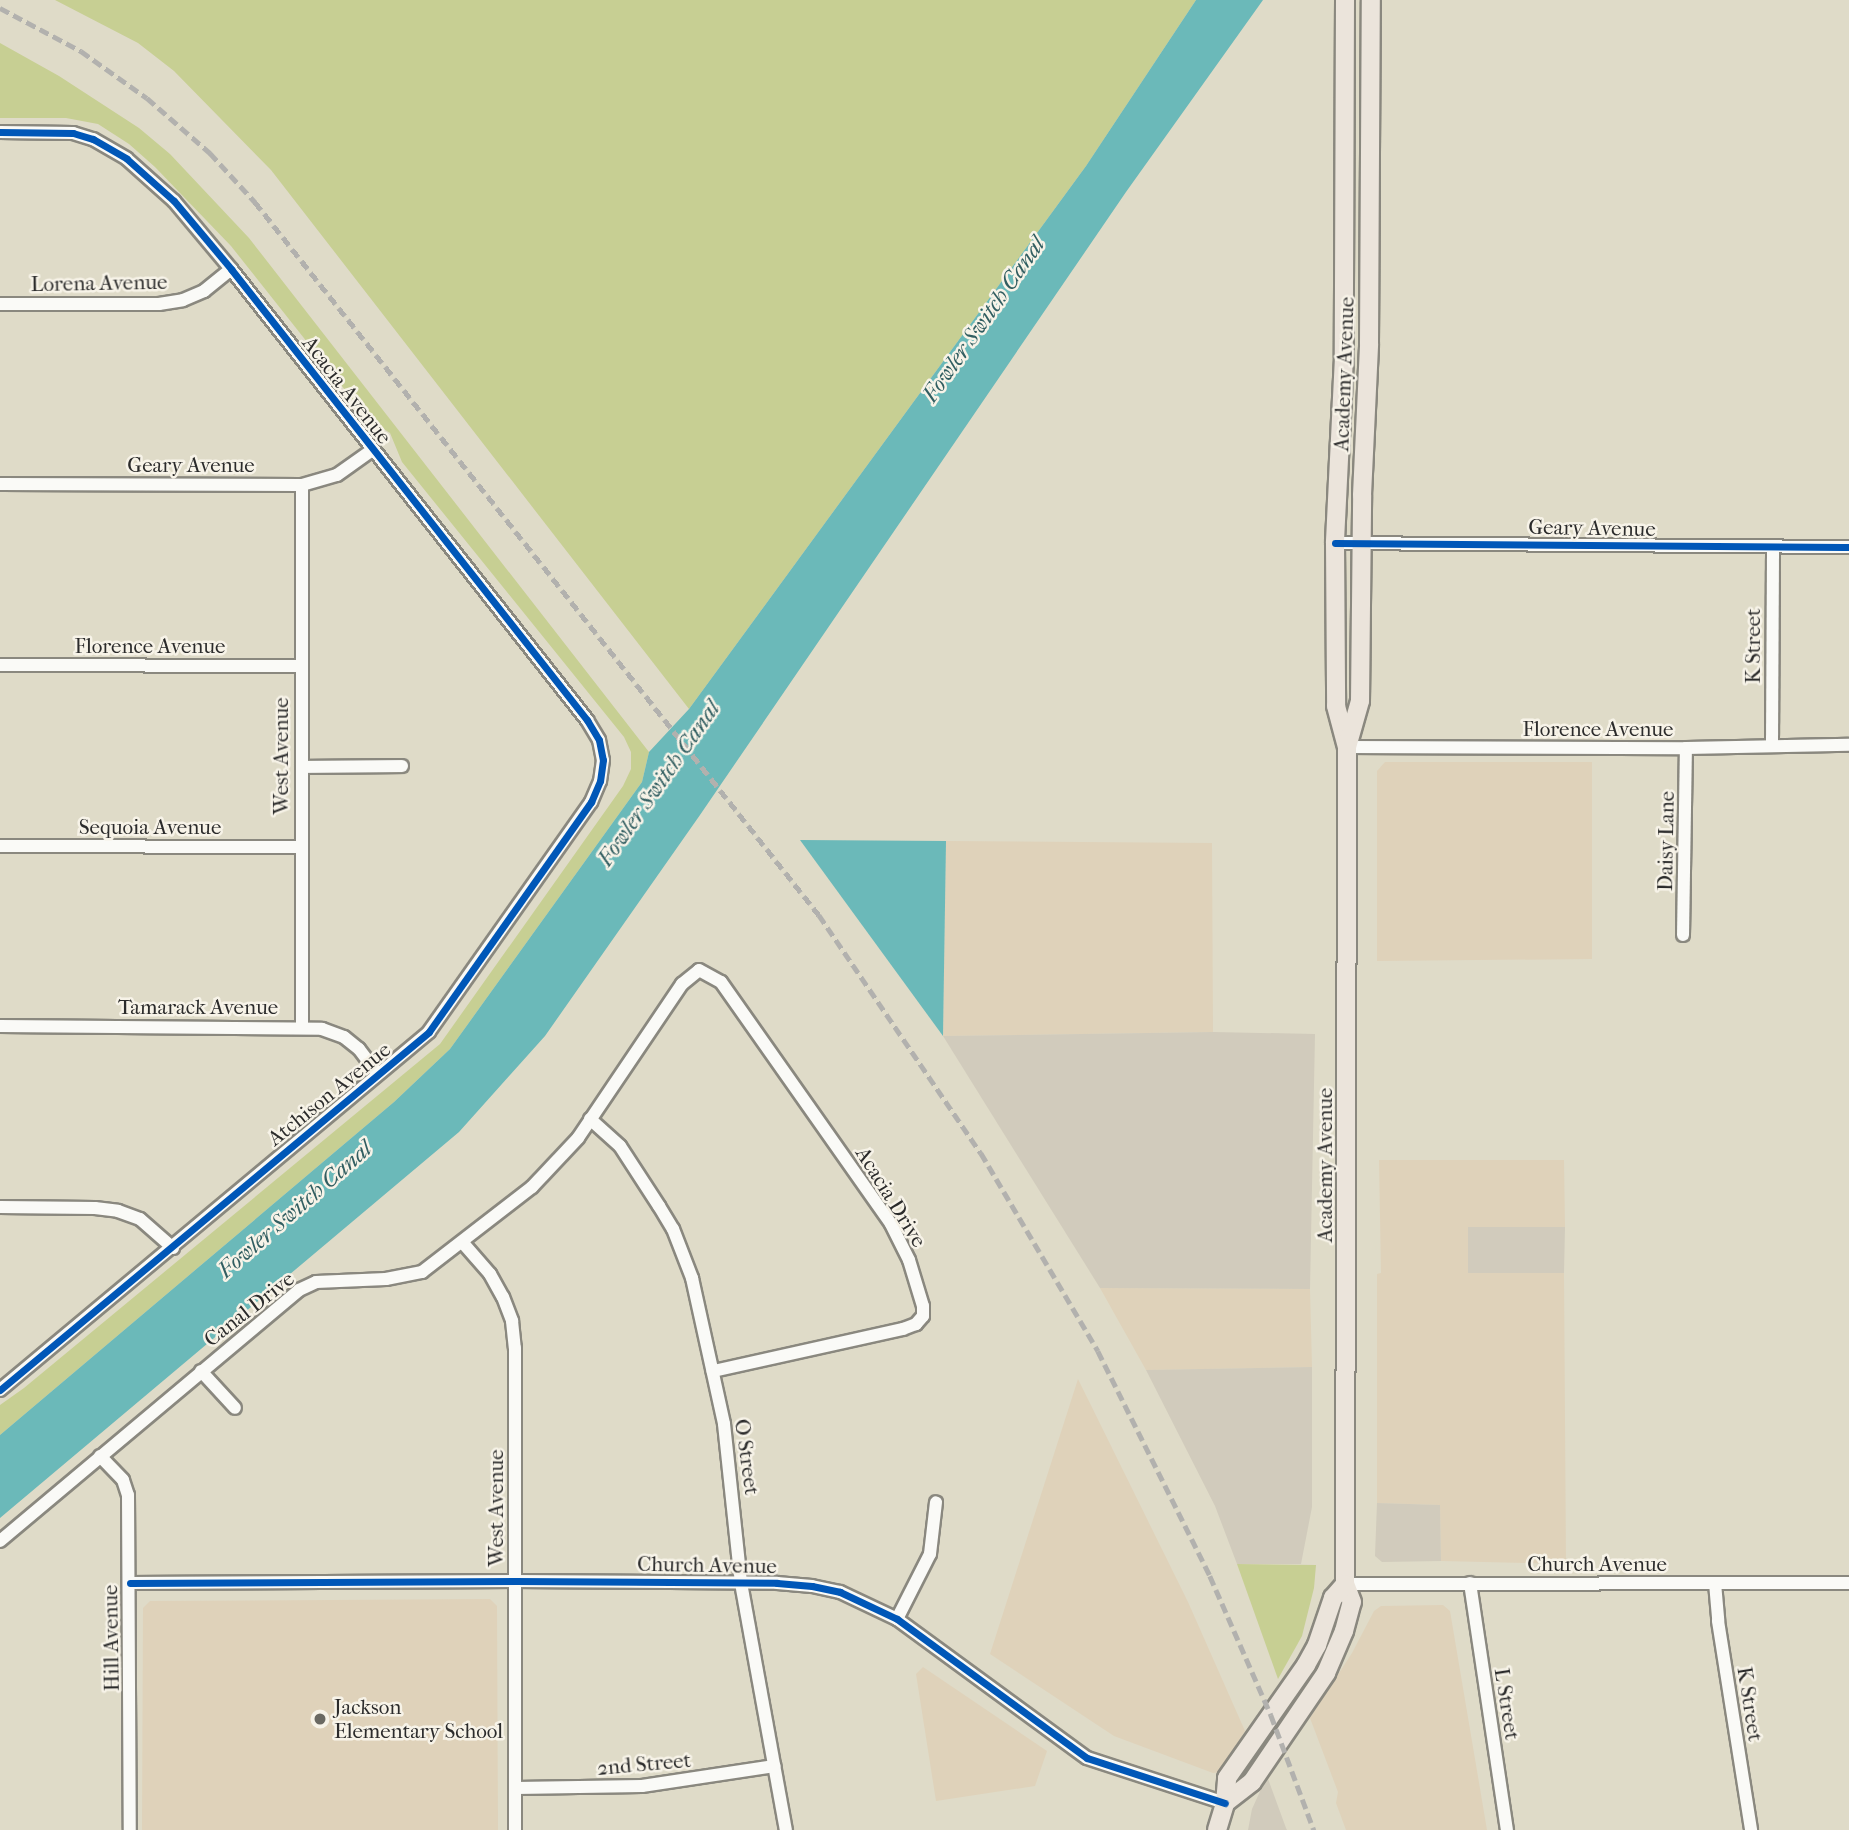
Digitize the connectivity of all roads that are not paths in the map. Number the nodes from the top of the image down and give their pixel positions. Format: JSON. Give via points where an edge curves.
{"nodes":[{"id":1,"x":1345,"y":0,"type":"edge"},
{"id":2,"x":1371,"y":0,"type":"edge"},
{"id":3,"x":0,"y":132,"type":"edge"},
{"id":4,"x":1345,"y":207,"type":"junction"},
{"id":5,"x":231,"y":269,"type":"junction"},
{"id":6,"x":0,"y":304,"type":"edge"},
{"id":7,"x":1370,"y":327,"type":"junction"},
{"id":8,"x":372,"y":450,"type":"junction"},
{"id":9,"x":0,"y":484,"type":"edge"},
{"id":10,"x":302,"y":485,"type":"junction"},
{"id":11,"x":1335,"y":543,"type":"junction"},
{"id":12,"x":1362,"y":543,"type":"junction"},
{"id":13,"x":1773,"y":547,"type":"junction"},
{"id":14,"x":1849,"y":547,"type":"edge"},
{"id":15,"x":0,"y":665,"type":"edge"},
{"id":16,"x":300,"y":666,"type":"junction"},
{"id":17,"x":1772,"y":744,"type":"junction"},
{"id":18,"x":1849,"y":745,"type":"edge"},
{"id":19,"x":1347,"y":747,"type":"junction"},
{"id":20,"x":1686,"y":748,"type":"junction"},
{"id":21,"x":603,"y":761,"type":"joint"},
{"id":22,"x":402,"y":766,"type":"dead end"},
{"id":23,"x":302,"y":767,"type":"junction"},
{"id":24,"x":0,"y":846,"type":"edge"},
{"id":25,"x":300,"y":847,"type":"junction"},
{"id":26,"x":1683,"y":935,"type":"dead end"},
{"id":27,"x":699,"y":970,"type":"joint"},
{"id":28,"x":0,"y":1026,"type":"edge"},
{"id":29,"x":302,"y":1027,"type":"junction"},
{"id":30,"x":379,"y":1074,"type":"junction"},
{"id":31,"x":590,"y":1119,"type":"junction"},
{"id":32,"x":0,"y":1207,"type":"edge"},
{"id":33,"x":464,"y":1242,"type":"junction"},
{"id":34,"x":173,"y":1248,"type":"junction"},
{"id":35,"x":201,"y":1371,"type":"junction"},
{"id":36,"x":713,"y":1371,"type":"junction"},
{"id":37,"x":0,"y":1390,"type":"edge"},
{"id":38,"x":235,"y":1408,"type":"dead end"},
{"id":39,"x":100,"y":1456,"type":"junction"},
{"id":40,"x":936,"y":1502,"type":"dead end"},
{"id":41,"x":0,"y":1541,"type":"edge"},
{"id":42,"x":515,"y":1581,"type":"junction"},
{"id":43,"x":130,"y":1583,"type":"junction"},
{"id":44,"x":741,"y":1583,"type":"junction"},
{"id":45,"x":1471,"y":1583,"type":"junction"},
{"id":46,"x":1715,"y":1583,"type":"junction"},
{"id":47,"x":1849,"y":1583,"type":"edge"},
{"id":48,"x":1345,"y":1584,"type":"junction"},
{"id":49,"x":897,"y":1619,"type":"junction"},
{"id":50,"x":775,"y":1766,"type":"junction"},
{"id":51,"x":516,"y":1788,"type":"junction"},
{"id":52,"x":1225,"y":1803,"type":"junction"},
{"id":53,"x":130,"y":1830,"type":"edge"},
{"id":54,"x":515,"y":1830,"type":"edge"},
{"id":55,"x":786,"y":1830,"type":"edge"},
{"id":56,"x":1217,"y":1830,"type":"edge"},
{"id":57,"x":1507,"y":1830,"type":"edge"},
{"id":58,"x":1751,"y":1830,"type":"edge"}],
"edges":[{"from":1,"to":4,"type":"main road","name":"Academy Avenue"},
{"from":2,"to":7,"type":"main road","name":"Academy Avenue"},
{"from":3,"to":5,"type":"street","name":"Acacia Avenue","via":[[73,134],[112,148],[174,201]]},
{"from":4,"to":7,"type":"main road","via":[[1357,216],[1360,298]]},
{"from":4,"to":11,"type":"main road","name":"Academy Avenue"},
{"from":5,"to":6,"type":"street","name":"Lorena Avenue","via":[[204,290],[159,304]]},
{"from":5,"to":8,"type":"street","name":"Acacia Avenue"},
{"from":7,"to":12,"type":"main road","name":"Academy Avenue"},
{"from":8,"to":10,"type":"street","name":"Geary Avenue","via":[[337,475]]},
{"from":8,"to":21,"type":"street","name":"Acacia Avenue","via":[[587,720],[599,740]]},
{"from":9,"to":10,"type":"street","name":"Geary Avenue"},
{"from":10,"to":16,"type":"street","name":"West Avenue"},
{"from":11,"to":12,"type":"street","name":"Geary Avenue"},
{"from":11,"to":19,"type":"main road","name":"Academy Avenue","via":[[1335,706]]},
{"from":12,"to":13,"type":"street","name":"Geary Avenue"},
{"from":12,"to":19,"type":"main road","name":"Academy Avenue","via":[[1360,701]]},
{"from":13,"to":14,"type":"street","name":"Geary Avenue"},
{"from":13,"to":17,"type":"street","name":"K Street"},
{"from":15,"to":16,"type":"street","name":"Florence Avenue"},
{"from":16,"to":23,"type":"street","name":"West Avenue"},
{"from":17,"to":18,"type":"street","name":"Florence Avenue"},
{"from":17,"to":20,"type":"street","name":"Florence Avenue"},
{"from":19,"to":20,"type":"street","name":"Florence Avenue"},
{"from":19,"to":48,"type":"main road","name":"Academy Avenue"},
{"from":20,"to":26,"type":"street","name":"Daisy Lane"},
{"from":21,"to":30,"type":"street","name":"Atchison Avenue","via":[[591,802],[449,1008],[429,1032]]},
{"from":22,"to":23,"type":"street"},
{"from":23,"to":25,"type":"street","name":"West Avenue"},
{"from":24,"to":25,"type":"street","name":"Sequoia Avenue"},
{"from":25,"to":29,"type":"street","name":"West Avenue"},
{"from":27,"to":31,"type":"street","name":"Canal Drive","via":[[682,984]]},
{"from":27,"to":36,"type":"street","name":"Acacia Drive","via":[[721,982],[891,1224],[909,1260],[923,1306],[923,1316],[903,1329]]},
{"from":28,"to":29,"type":"street","name":"Tamarack Avenue"},
{"from":29,"to":30,"type":"street","name":"Tamarack Avenue","via":[[344,1037]]},
{"from":30,"to":34,"type":"street","name":"Atchison Avenue"},
{"from":31,"to":33,"type":"street","name":"Canal Drive","via":[[547,1174]]},
{"from":31,"to":36,"type":"street","name":"O Street","via":[[620,1146],[673,1229],[692,1278]]},
{"from":32,"to":34,"type":"street","via":[[118,1211],[140,1219]]},
{"from":33,"to":35,"type":"street","name":"Canal Drive","via":[[439,1263],[407,1277],[316,1282],[299,1290]]},
{"from":33,"to":42,"type":"street","name":"West Avenue","via":[[490,1274],[512,1321]]},
{"from":34,"to":37,"type":"street","name":"Atchison Avenue"},
{"from":35,"to":38,"type":"street"},
{"from":35,"to":39,"type":"street","name":"Canal Drive"},
{"from":36,"to":44,"type":"street","name":"O Street","via":[[730,1470]]},
{"from":39,"to":41,"type":"street","name":"Canal Drive"},
{"from":39,"to":43,"type":"street","name":"Hill Avenue","via":[[126,1487]]},
{"from":40,"to":49,"type":"street","via":[[930,1555]]},
{"from":42,"to":43,"type":"street","name":"Church Avenue"},
{"from":42,"to":44,"type":"street","name":"Church Avenue"},
{"from":42,"to":51,"type":"street","name":"West Avenue"},
{"from":43,"to":53,"type":"street","name":"Hill Avenue"},
{"from":44,"to":49,"type":"street","name":"Church Avenue","via":[[840,1592]]},
{"from":44,"to":50,"type":"street","name":"O Street"},
{"from":45,"to":46,"type":"street","name":"Church Avenue"},
{"from":45,"to":48,"type":"street","name":"Church Avenue"},
{"from":45,"to":57,"type":"street","name":"L Street"},
{"from":46,"to":47,"type":"street","name":"Church Avenue"},
{"from":46,"to":58,"type":"street","name":"K Street"},
{"from":48,"to":52,"type":"main road","name":"Academy Avenue","via":[[1350,1590],[1350,1612],[1326,1672],[1252,1782]]},
{"from":49,"to":52,"type":"street","name":"Church Avenue","via":[[1087,1758]]},
{"from":50,"to":51,"type":"street","name":"2nd Street","via":[[642,1786]]},
{"from":50,"to":55,"type":"street","name":"O Street"},
{"from":51,"to":54,"type":"street","name":"West Avenue"},
{"from":52,"to":56,"type":"main road"}]}
